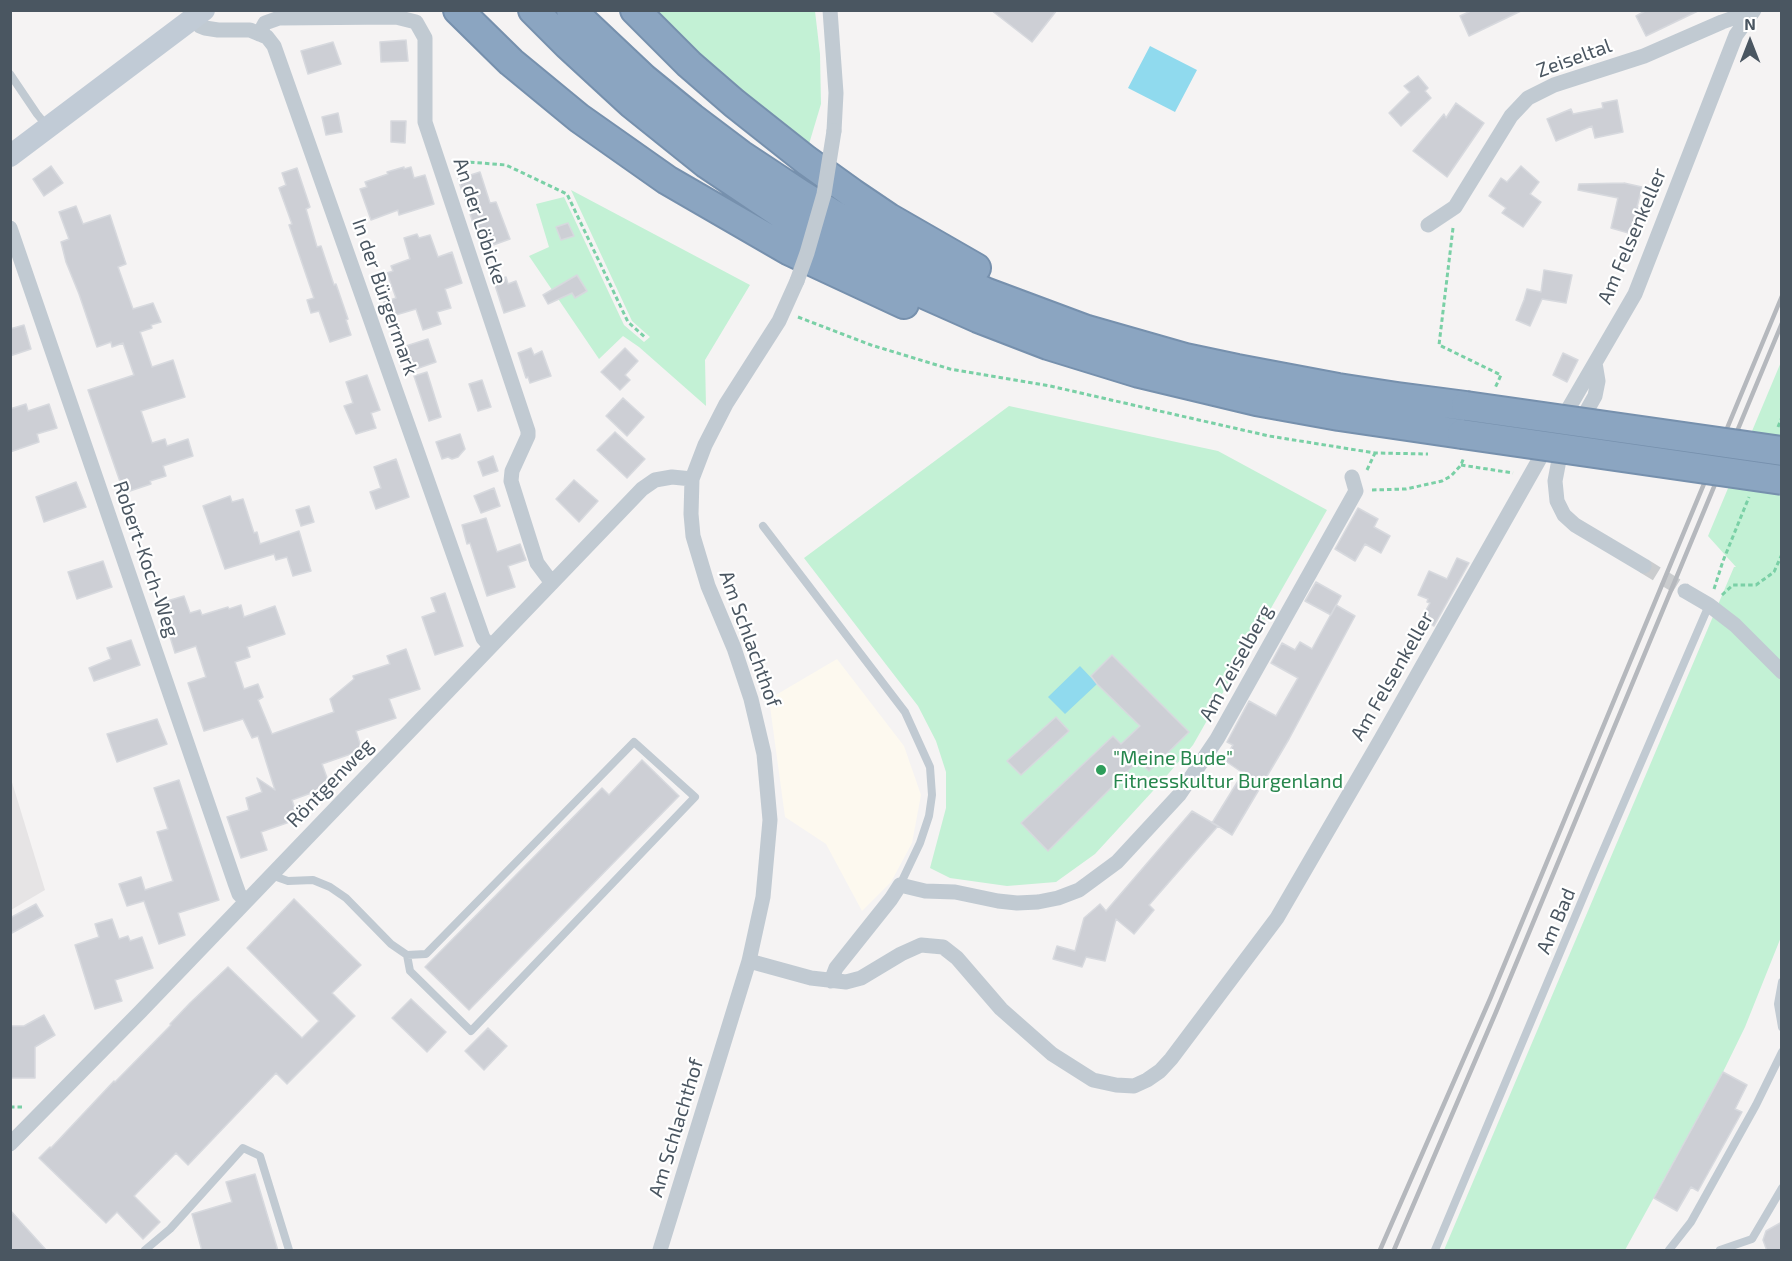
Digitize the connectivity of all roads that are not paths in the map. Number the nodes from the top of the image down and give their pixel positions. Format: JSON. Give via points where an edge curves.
{"nodes":[{"id":1,"x":458,"y":10,"type":"edge"},
{"id":2,"x":533,"y":10,"type":"edge"},
{"id":3,"x":571,"y":10,"type":"edge"},
{"id":4,"x":635,"y":10,"type":"edge"},
{"id":5,"x":830,"y":10,"type":"edge"},
{"id":6,"x":1754,"y":11,"type":"edge"},
{"id":7,"x":198,"y":14,"type":"edge"},
{"id":8,"x":259,"y":34,"type":"junction"},
{"id":9,"x":10,"y":74,"type":"edge"},
{"id":10,"x":48,"y":128,"type":"junction"},
{"id":11,"x":10,"y":156,"type":"edge"},
{"id":12,"x":1428,"y":225,"type":"dead end"},
{"id":13,"x":10,"y":228,"type":"edge"},
{"id":14,"x":1087,"y":330,"type":"junction"},
{"id":15,"x":1048,"y":345,"type":"junction"},
{"id":16,"x":1595,"y":363,"type":"junction"},
{"id":17,"x":1779,"y":440,"type":"edge"},
{"id":18,"x":693,"y":479,"type":"junction"},
{"id":19,"x":1782,"y":480,"type":"edge"},
{"id":20,"x":1354,"y":484,"type":"road end"},
{"id":21,"x":763,"y":526,"type":"dead end"},
{"id":22,"x":1644,"y":566,"type":"tunnel mouth"},
{"id":23,"x":552,"y":583,"type":"junction"},
{"id":24,"x":1685,"y":591,"type":"tunnel mouth"},
{"id":25,"x":1708,"y":605,"type":"junction"},
{"id":26,"x":490,"y":646,"type":"junction"},
{"id":27,"x":1782,"y":672,"type":"edge"},
{"id":28,"x":271,"y":875,"type":"junction"},
{"id":29,"x":900,"y":885,"type":"junction"},
{"id":30,"x":246,"y":901,"type":"junction"},
{"id":31,"x":407,"y":955,"type":"junction"},
{"id":32,"x":750,"y":961,"type":"junction"},
{"id":33,"x":831,"y":981,"type":"junction"},
{"id":34,"x":1782,"y":982,"type":"edge"},
{"id":35,"x":1782,"y":1027,"type":"edge"},
{"id":36,"x":1782,"y":1052,"type":"edge"},
{"id":37,"x":10,"y":1144,"type":"edge"},
{"id":38,"x":1782,"y":1188,"type":"edge"},
{"id":39,"x":145,"y":1251,"type":"edge"},
{"id":40,"x":289,"y":1251,"type":"edge"},
{"id":41,"x":660,"y":1251,"type":"edge"},
{"id":42,"x":1435,"y":1251,"type":"edge"},
{"id":43,"x":1669,"y":1251,"type":"edge"},
{"id":44,"x":1720,"y":1251,"type":"edge"}],
"edges":[{"from":1,"to":15,"type":"highway","via":[[511,62],[620,148],[788,250],[884,295],[1006,344]]},
{"from":2,"to":15,"type":"highway","via":[[672,137],[786,218],[924,294]]},
{"from":3,"to":14,"type":"highway","via":[[618,56],[692,118],[800,194],[942,272]]},
{"from":4,"to":14,"type":"highway","via":[[734,103],[852,193],[966,263],[1058,306]]},
{"from":5,"to":18,"type":"street","name":"Am Schlachthof","bridge":true,"via":[[836,93],[834,131],[824,194],[810,243],[779,321],[721,413]]},
{"from":6,"to":12,"type":"street","name":"Zeiseltal","via":[[1528,98],[1511,116],[1455,207]]},
{"from":6,"to":16,"type":"street","name":"Am Felsenkeller","via":[[1736,35],[1635,294]]},
{"from":7,"to":8,"type":"street","via":[[200,26],[205,28]]},
{"from":7,"to":10,"type":"main road"},
{"from":8,"to":23,"type":"street","name":"An der Löbicke","via":[[265,23],[279,18],[396,17],[416,22],[425,38],[425,122],[528,431],[511,481],[537,563]]},
{"from":8,"to":26,"type":"street","name":"In der Bürgermark","via":[[274,46],[483,638]]},
{"from":9,"to":10,"type":"lane"},
{"from":10,"to":11,"type":"main road"},
{"from":13,"to":30,"type":"street","name":"Robert-Koch-Weg","via":[[235,883]]},
{"from":14,"to":17,"type":"highway","bridge":true,"via":[[1237,369],[1397,397]]},
{"from":15,"to":19,"type":"highway","bridge":true,"via":[[1138,373],[1256,401]]},
{"from":16,"to":22,"type":"street","via":[[1595,396],[1559,460],[1557,501],[1575,525]]},
{"from":16,"to":33,"type":"street","name":"Am Felsenkeller","via":[[1277,918],[1161,1071],[1134,1086],[1093,1080],[1052,1054],[943,947],[921,945],[861,978]]},
{"from":18,"to":23,"type":"street","name":"Röntgenweg","via":[[672,477],[648,484]]},
{"from":18,"to":32,"type":"street","name":"Am Schlachthof","via":[[693,536],[708,586],[745,676],[767,779],[770,820],[766,870]]},
{"from":20,"to":29,"type":"street","name":"Am Zeiselberg","via":[[1217,739],[1179,795],[1117,862],[1079,890],[1038,902],[998,901]]},
{"from":21,"to":29,"type":"lane","via":[[904,712],[930,767],[929,816]]},
{"from":23,"to":26,"type":"street","name":"Röntgenweg"},
{"from":24,"to":25,"type":"street"},
{"from":25,"to":27,"type":"street","via":[[1736,626]]},
{"from":25,"to":42,"type":"lane","name":"Am Bad"},
{"from":26,"to":28,"type":"street","name":"Röntgenweg"},
{"from":28,"to":30,"type":"street","name":"Röntgenweg"},
{"from":28,"to":31,"type":"lane","via":[[288,881],[313,880],[330,887]]},
{"from":29,"to":33,"type":"street","via":[[836,968]]},
{"from":30,"to":37,"type":"street","name":"Röntgenweg"},
{"from":31,"to":31,"type":"lane","via":[[426,954],[634,742],[695,797],[471,1031],[410,971]]},
{"from":32,"to":33,"type":"street","name":"Am Felsenkeller"},
{"from":32,"to":41,"type":"street","name":"Am Schlachthof"},
{"from":34,"to":35,"type":"lane","via":[[1778,1004]]},
{"from":36,"to":43,"type":"lane","via":[[1691,1222]]},
{"from":38,"to":44,"type":"lane","via":[[1752,1239]]},
{"from":39,"to":40,"type":"lane","via":[[243,1148],[260,1156]]}]}
